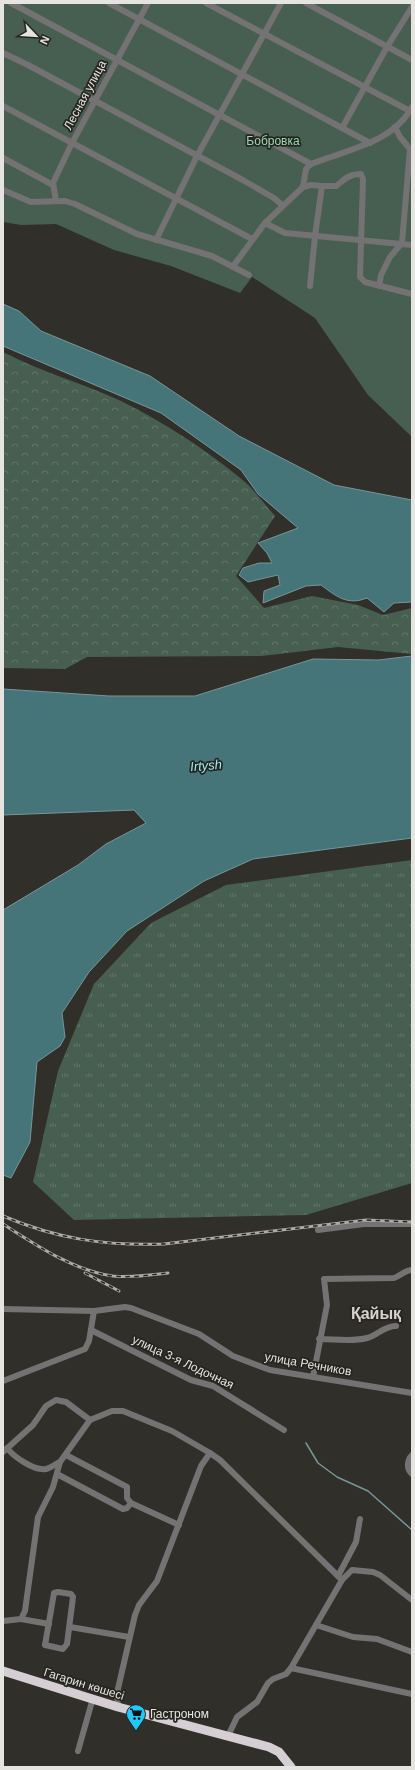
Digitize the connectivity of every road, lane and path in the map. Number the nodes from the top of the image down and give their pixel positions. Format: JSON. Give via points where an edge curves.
{"nodes":[{"id":1,"x":11,"y":3,"type":"edge"},
{"id":2,"x":109,"y":3,"type":"edge"},
{"id":3,"x":148,"y":3,"type":"edge"},
{"id":4,"x":206,"y":3,"type":"edge"},
{"id":5,"x":281,"y":3,"type":"edge"},
{"id":6,"x":306,"y":3,"type":"edge"},
{"id":7,"x":19,"y":5,"type":"edge"},
{"id":8,"x":412,"y":8,"type":"edge"},
{"id":9,"x":139,"y":19,"type":"junction"},
{"id":10,"x":264,"y":34,"type":"junction"},
{"id":11,"x":387,"y":47,"type":"junction"},
{"id":12,"x":3,"y":53,"type":"edge"},
{"id":13,"x":117,"y":60,"type":"junction"},
{"id":14,"x":412,"y":60,"type":"edge"},
{"id":15,"x":243,"y":74,"type":"junction"},
{"id":16,"x":364,"y":87,"type":"junction"},
{"id":17,"x":95,"y":101,"type":"junction"},
{"id":18,"x":3,"y":106,"type":"edge"},
{"id":19,"x":411,"y":109,"type":"edge"},
{"id":20,"x":220,"y":115,"type":"junction"},
{"id":21,"x":395,"y":127,"type":"junction"},
{"id":22,"x":342,"y":128,"type":"junction"},
{"id":23,"x":72,"y":143,"type":"junction"},
{"id":24,"x":370,"y":143,"type":"junction"},
{"id":25,"x":197,"y":156,"type":"junction"},
{"id":26,"x":3,"y":158,"type":"edge"},
{"id":27,"x":311,"y":164,"type":"junction"},
{"id":28,"x":53,"y":185,"type":"junction"},
{"id":29,"x":322,"y":186,"type":"junction"},
{"id":30,"x":303,"y":187,"type":"junction"},
{"id":31,"x":3,"y":190,"type":"edge"},
{"id":32,"x":176,"y":199,"type":"junction"},
{"id":33,"x":56,"y":201,"type":"junction"},
{"id":34,"x":282,"y":205,"type":"junction"},
{"id":35,"x":265,"y":223,"type":"junction"},
{"id":36,"x":314,"y":236,"type":"junction"},
{"id":37,"x":252,"y":239,"type":"junction"},
{"id":38,"x":156,"y":240,"type":"junction"},
{"id":39,"x":360,"y":240,"type":"junction"},
{"id":40,"x":402,"y":244,"type":"junction"},
{"id":41,"x":412,"y":245,"type":"edge"},
{"id":42,"x":234,"y":266,"type":"junction"},
{"id":43,"x":249,"y":275,"type":"dead end"},
{"id":44,"x":310,"y":286,"type":"dead end"},
{"id":45,"x":379,"y":286,"type":"junction"},
{"id":46,"x":412,"y":294,"type":"edge"},
{"id":47,"x":412,"y":1224,"type":"edge"},
{"id":48,"x":318,"y":1230,"type":"dead end"},
{"id":49,"x":412,"y":1270,"type":"edge"},
{"id":50,"x":3,"y":1309,"type":"edge"},
{"id":51,"x":94,"y":1311,"type":"junction"},
{"id":52,"x":396,"y":1326,"type":"dead end"},
{"id":53,"x":91,"y":1330,"type":"junction"},
{"id":54,"x":319,"y":1339,"type":"junction"},
{"id":55,"x":313,"y":1377,"type":"junction"},
{"id":56,"x":3,"y":1381,"type":"edge"},
{"id":57,"x":412,"y":1392,"type":"edge"},
{"id":58,"x":90,"y":1420,"type":"junction"},
{"id":59,"x":284,"y":1430,"type":"dead end"},
{"id":60,"x":5,"y":1450,"type":"edge"},
{"id":61,"x":210,"y":1453,"type":"junction"},
{"id":62,"x":66,"y":1455,"type":"junction"},
{"id":63,"x":412,"y":1455,"type":"edge"},
{"id":64,"x":60,"y":1462,"type":"junction"},
{"id":65,"x":57,"y":1474,"type":"junction"},
{"id":66,"x":412,"y":1474,"type":"edge"},
{"id":67,"x":131,"y":1503,"type":"junction"},
{"id":68,"x":360,"y":1520,"type":"dead end"},
{"id":69,"x":179,"y":1525,"type":"junction"},
{"id":70,"x":340,"y":1578,"type":"junction"},
{"id":71,"x":412,"y":1600,"type":"edge"},
{"id":72,"x":21,"y":1619,"type":"junction"},
{"id":73,"x":3,"y":1621,"type":"edge"},
{"id":74,"x":49,"y":1624,"type":"junction"},
{"id":75,"x":316,"y":1625,"type":"junction"},
{"id":76,"x":70,"y":1627,"type":"junction"},
{"id":77,"x":129,"y":1637,"type":"junction"},
{"id":78,"x":412,"y":1652,"type":"edge"},
{"id":79,"x":291,"y":1668,"type":"junction"},
{"id":80,"x":3,"y":1671,"type":"edge"},
{"id":81,"x":412,"y":1694,"type":"edge"},
{"id":82,"x":93,"y":1698,"type":"junction"},
{"id":83,"x":118,"y":1707,"type":"junction"},
{"id":84,"x":228,"y":1736,"type":"junction"},
{"id":85,"x":78,"y":1751,"type":"dead end"},
{"id":86,"x":290,"y":1767,"type":"edge"}],
"edges":[{"from":1,"to":7,"type":"street"},
{"from":2,"to":9,"type":"street"},
{"from":3,"to":9,"type":"street","name":"Лесная улица"},
{"from":4,"to":10,"type":"street"},
{"from":5,"to":10,"type":"street"},
{"from":6,"to":11,"type":"street"},
{"from":7,"to":13,"type":"street"},
{"from":8,"to":11,"type":"street"},
{"from":9,"to":13,"type":"street","name":"Лесная улица"},
{"from":9,"to":15,"type":"street"},
{"from":10,"to":15,"type":"street"},
{"from":10,"to":16,"type":"street"},
{"from":11,"to":14,"type":"street"},
{"from":11,"to":16,"type":"street"},
{"from":12,"to":17,"type":"street"},
{"from":13,"to":17,"type":"street","name":"Лесная улица"},
{"from":13,"to":20,"type":"street"},
{"from":15,"to":20,"type":"street"},
{"from":15,"to":22,"type":"street"},
{"from":16,"to":19,"type":"street"},
{"from":16,"to":22,"type":"street"},
{"from":17,"to":23,"type":"street","name":"Лесная улица"},
{"from":17,"to":25,"type":"street"},
{"from":18,"to":23,"type":"street"},
{"from":19,"to":21,"type":"street","via":[[401,124]]},
{"from":20,"to":25,"type":"street"},
{"from":20,"to":27,"type":"street"},
{"from":21,"to":24,"type":"street"},
{"from":21,"to":40,"type":"street","via":[[410,149]]},
{"from":22,"to":24,"type":"street"},
{"from":23,"to":28,"type":"street","name":"Лесная улица"},
{"from":23,"to":32,"type":"street"},
{"from":24,"to":27,"type":"street"},
{"from":25,"to":32,"type":"street"},
{"from":25,"to":34,"type":"street","via":[[264,192]]},
{"from":26,"to":28,"type":"street"},
{"from":27,"to":30,"type":"street","via":[[306,170]]},
{"from":28,"to":33,"type":"street"},
{"from":29,"to":30,"type":"street"},
{"from":29,"to":36,"type":"street"},
{"from":29,"to":39,"type":"street","via":[[336,186],[344,178],[361,174],[363,179]]},
{"from":30,"to":34,"type":"street"},
{"from":31,"to":33,"type":"street","via":[[32,202]]},
{"from":32,"to":37,"type":"street"},
{"from":32,"to":38,"type":"street"},
{"from":33,"to":38,"type":"street","via":[[75,204]]},
{"from":34,"to":35,"type":"street"},
{"from":35,"to":36,"type":"street","via":[[285,233]]},
{"from":35,"to":37,"type":"street"},
{"from":36,"to":39,"type":"street"},
{"from":36,"to":44,"type":"street"},
{"from":37,"to":42,"type":"street"},
{"from":38,"to":42,"type":"street","via":[[205,253]]},
{"from":39,"to":40,"type":"street"},
{"from":39,"to":45,"type":"street","via":[[360,277],[365,282]]},
{"from":40,"to":41,"type":"street"},
{"from":40,"to":45,"type":"street","via":[[390,257],[380,275]]},
{"from":42,"to":43,"type":"street"},
{"from":45,"to":46,"type":"street"},
{"from":47,"to":48,"type":"street","via":[[364,1224]]},
{"from":49,"to":54,"type":"street","via":[[394,1278],[324,1279],[327,1305]]},
{"from":50,"to":51,"type":"street","name":"улица Речников"},
{"from":51,"to":53,"type":"street"},
{"from":51,"to":55,"type":"street","name":"улица Речников","via":[[131,1308],[198,1334],[232,1356],[257,1366]]},
{"from":52,"to":54,"type":"street","via":[[388,1326],[373,1336],[364,1338]]},
{"from":53,"to":56,"type":"street","via":[[87,1346],[81,1351]]},
{"from":53,"to":59,"type":"street","name":"улица 3-я Лодочная","via":[[191,1380],[213,1386]]},
{"from":54,"to":55,"type":"street"},
{"from":55,"to":57,"type":"street","name":"улица Речников"},
{"from":58,"to":60,"type":"street","via":[[66,1402],[56,1400],[46,1406],[33,1425]]},
{"from":58,"to":61,"type":"street","via":[[112,1411],[123,1411],[172,1431]]},
{"from":58,"to":62,"type":"street"},
{"from":60,"to":64,"type":"street","via":[[21,1461],[41,1469]]},
{"from":61,"to":69,"type":"street","via":[[201,1466]]},
{"from":61,"to":70,"type":"street"},
{"from":62,"to":64,"type":"street"},
{"from":62,"to":67,"type":"street","via":[[127,1486],[127,1498]]},
{"from":63,"to":66,"type":"street","via":[[408,1459],[408,1464],[409,1472]]},
{"from":64,"to":65,"type":"street"},
{"from":65,"to":67,"type":"street","via":[[124,1508]]},
{"from":65,"to":72,"type":"street","via":[[38,1517],[25,1611]]},
{"from":67,"to":69,"type":"street"},
{"from":68,"to":70,"type":"street","via":[[356,1542]]},
{"from":69,"to":77,"type":"street","via":[[157,1581],[139,1605]]},
{"from":70,"to":71,"type":"street","via":[[352,1570],[373,1572]]},
{"from":70,"to":75,"type":"street"},
{"from":72,"to":73,"type":"street"},
{"from":72,"to":74,"type":"street"},
{"from":74,"to":76,"type":"street","via":[[45,1645],[63,1649],[66,1647]]},
{"from":74,"to":76,"type":"street","via":[[54,1594],[58,1592],[71,1594],[73,1597]]},
{"from":75,"to":78,"type":"street","via":[[353,1637],[377,1639]]},
{"from":75,"to":79,"type":"street"},
{"from":76,"to":77,"type":"street"},
{"from":77,"to":83,"type":"street","via":[[117,1693]]},
{"from":79,"to":81,"type":"street"},
{"from":79,"to":84,"type":"street","via":[[286,1674],[268,1683],[257,1702],[237,1717]]},
{"from":80,"to":82,"type":"highway","name":"Гагарин көшесі"},
{"from":82,"to":83,"type":"highway","name":"Гагарин көшесі"},
{"from":82,"to":85,"type":"street"},
{"from":83,"to":84,"type":"highway","name":"Гагарин көшесі"},
{"from":84,"to":86,"type":"highway","name":"Гагарин көшесі","via":[[270,1747],[279,1752]]}]}
